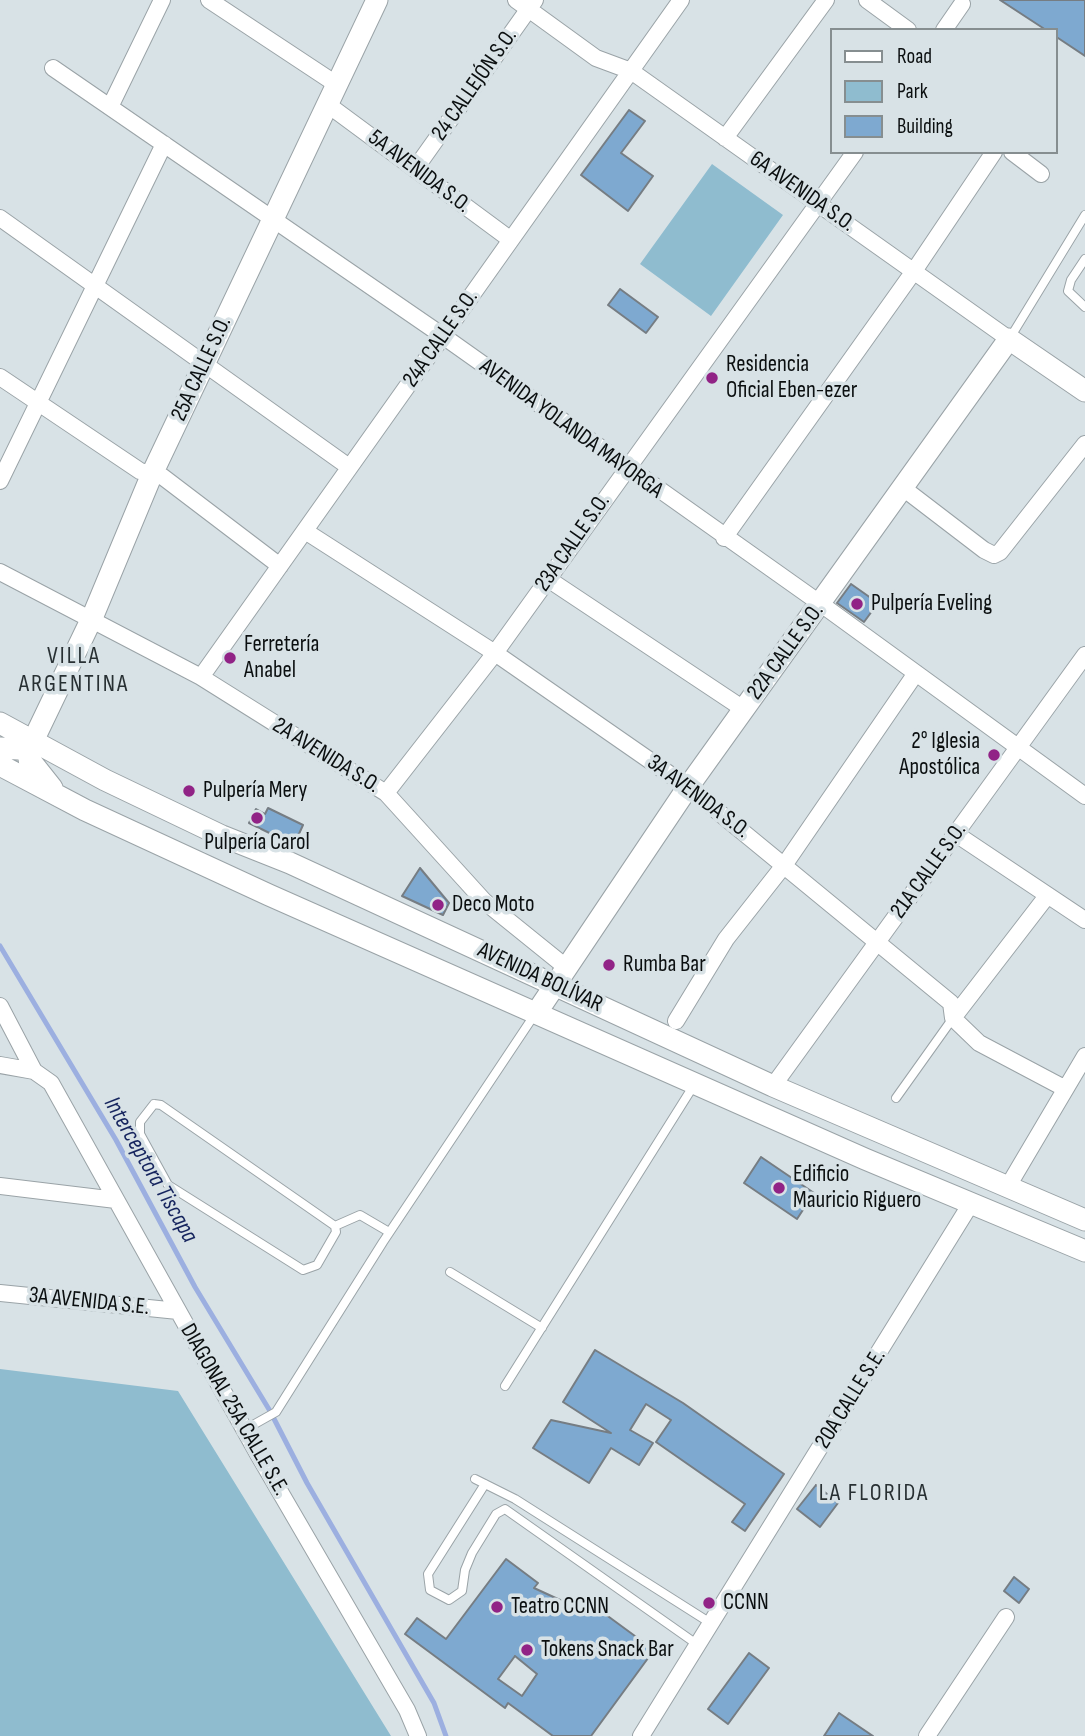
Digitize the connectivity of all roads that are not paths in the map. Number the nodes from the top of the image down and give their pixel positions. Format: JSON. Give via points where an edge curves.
{"nodes":[{"id":1,"x":162,"y":0,"type":"edge"},
{"id":2,"x":209,"y":0,"type":"edge"},
{"id":3,"x":377,"y":0,"type":"edge"},
{"id":4,"x":681,"y":0,"type":"edge"},
{"id":5,"x":826,"y":0,"type":"edge"},
{"id":6,"x":867,"y":0,"type":"edge"},
{"id":7,"x":526,"y":3,"type":"edge"},
{"id":8,"x":962,"y":4,"type":"dead end"},
{"id":9,"x":905,"y":28,"type":"edge"},
{"id":10,"x":945,"y":28,"type":"edge"},
{"id":11,"x":53,"y":68,"type":"dead end"},
{"id":12,"x":631,"y":71,"type":"junction"},
{"id":13,"x":336,"y":84,"type":"junction"},
{"id":14,"x":327,"y":104,"type":"junction"},
{"id":15,"x":110,"y":107,"type":"junction"},
{"id":16,"x":725,"y":138,"type":"junction"},
{"id":17,"x":164,"y":144,"type":"junction"},
{"id":18,"x":854,"y":154,"type":"edge"},
{"id":19,"x":993,"y":154,"type":"edge"},
{"id":20,"x":1015,"y":154,"type":"edge"},
{"id":21,"x":415,"y":169,"type":"junction"},
{"id":22,"x":1041,"y":174,"type":"dead end"},
{"id":23,"x":818,"y":204,"type":"junction"},
{"id":24,"x":1085,"y":215,"type":"edge"},
{"id":25,"x":0,"y":218,"type":"edge"},
{"id":26,"x":273,"y":218,"type":"junction"},
{"id":27,"x":511,"y":240,"type":"junction"},
{"id":28,"x":1085,"y":259,"type":"edge"},
{"id":29,"x":914,"y":271,"type":"junction"},
{"id":30,"x":96,"y":286,"type":"junction"},
{"id":31,"x":1085,"y":307,"type":"edge"},
{"id":32,"x":443,"y":337,"type":"junction"},
{"id":33,"x":1009,"y":339,"type":"junction"},
{"id":34,"x":204,"y":364,"type":"junction"},
{"id":35,"x":0,"y":377,"type":"edge"},
{"id":36,"x":1085,"y":391,"type":"edge"},
{"id":37,"x":38,"y":401,"type":"junction"},
{"id":38,"x":1085,"y":444,"type":"edge"},
{"id":39,"x":349,"y":467,"type":"junction"},
{"id":40,"x":626,"y":468,"type":"junction"},
{"id":41,"x":152,"y":474,"type":"junction"},
{"id":42,"x":0,"y":481,"type":"edge"},
{"id":43,"x":903,"y":488,"type":"junction"},
{"id":44,"x":305,"y":531,"type":"junction"},
{"id":45,"x":724,"y":538,"type":"junction"},
{"id":46,"x":280,"y":566,"type":"junction"},
{"id":47,"x":0,"y":572,"type":"edge"},
{"id":48,"x":548,"y":579,"type":"junction"},
{"id":49,"x":821,"y":604,"type":"junction"},
{"id":50,"x":92,"y":618,"type":"junction"},
{"id":51,"x":495,"y":653,"type":"junction"},
{"id":52,"x":1085,"y":655,"type":"edge"},
{"id":53,"x":916,"y":673,"type":"junction"},
{"id":54,"x":201,"y":677,"type":"junction"},
{"id":55,"x":745,"y":710,"type":"junction"},
{"id":56,"x":0,"y":723,"type":"edge"},
{"id":57,"x":33,"y":741,"type":"junction"},
{"id":58,"x":1018,"y":747,"type":"junction"},
{"id":59,"x":0,"y":748,"type":"edge"},
{"id":60,"x":0,"y":765,"type":"edge"},
{"id":61,"x":688,"y":787,"type":"junction"},
{"id":62,"x":386,"y":793,"type":"junction"},
{"id":63,"x":1085,"y":796,"type":"edge"},
{"id":64,"x":59,"y":797,"type":"junction"},
{"id":65,"x":956,"y":834,"type":"junction"},
{"id":66,"x":785,"y":864,"type":"junction"},
{"id":67,"x":1047,"y":896,"type":"junction"},
{"id":68,"x":1085,"y":920,"type":"edge"},
{"id":69,"x":878,"y":942,"type":"junction"},
{"id":70,"x":561,"y":976,"type":"junction"},
{"id":71,"x":0,"y":1006,"type":"edge"},
{"id":72,"x":537,"y":1012,"type":"junction"},
{"id":73,"x":953,"y":1018,"type":"junction"},
{"id":74,"x":676,"y":1021,"type":"dead end"},
{"id":75,"x":1085,"y":1056,"type":"edge"},
{"id":76,"x":0,"y":1065,"type":"edge"},
{"id":77,"x":34,"y":1071,"type":"junction"},
{"id":78,"x":1080,"y":1076,"type":"edge"},
{"id":79,"x":695,"y":1082,"type":"junction"},
{"id":80,"x":773,"y":1086,"type":"junction"},
{"id":81,"x":1065,"y":1088,"type":"junction"},
{"id":82,"x":897,"y":1098,"type":"dead end"},
{"id":83,"x":0,"y":1186,"type":"edge"},
{"id":84,"x":1007,"y":1188,"type":"junction"},
{"id":85,"x":116,"y":1200,"type":"junction"},
{"id":86,"x":970,"y":1205,"type":"junction"},
{"id":87,"x":1085,"y":1220,"type":"edge"},
{"id":88,"x":335,"y":1226,"type":"junction"},
{"id":89,"x":389,"y":1232,"type":"junction"},
{"id":90,"x":1085,"y":1251,"type":"edge"},
{"id":91,"x":450,"y":1272,"type":"dead end"},
{"id":92,"x":0,"y":1293,"type":"edge"},
{"id":93,"x":178,"y":1311,"type":"junction"},
{"id":94,"x":542,"y":1328,"type":"junction"},
{"id":95,"x":505,"y":1386,"type":"dead end"},
{"id":96,"x":244,"y":1430,"type":"junction"},
{"id":97,"x":475,"y":1479,"type":"dead end"},
{"id":98,"x":485,"y":1484,"type":"junction"},
{"id":99,"x":1006,"y":1617,"type":"dead end"},
{"id":100,"x":712,"y":1624,"type":"junction"},
{"id":101,"x":698,"y":1645,"type":"junction"},
{"id":102,"x":418,"y":1736,"type":"edge"},
{"id":103,"x":641,"y":1736,"type":"edge"},
{"id":104,"x":927,"y":1736,"type":"edge"}],
"edges":[{"from":1,"to":15,"type":"street"},
{"from":2,"to":13,"type":"street"},
{"from":3,"to":13,"type":"main road","name":"25A CALLE S.O."},
{"from":4,"to":12,"type":"street","name":"24A CALLE S.O."},
{"from":5,"to":16,"type":"street"},
{"from":6,"to":9,"type":"street"},
{"from":7,"to":12,"type":"street","name":"6A AVENIDA S.O.","via":[[596,58]]},
{"from":7,"to":21,"type":"street","name":"24 CALLEJÓN S.O."},
{"from":8,"to":10,"type":"street"},
{"from":11,"to":15,"type":"street","name":"AVENIDA YOLANDA MAYORGA"},
{"from":12,"to":16,"type":"street","name":"6A AVENIDA S.O."},
{"from":12,"to":27,"type":"street","name":"24A CALLE S.O."},
{"from":13,"to":14,"type":"main road","name":"25A CALLE S.O."},
{"from":14,"to":21,"type":"street","name":"5A AVENIDA S.O."},
{"from":14,"to":26,"type":"main road","name":"25A CALLE S.O."},
{"from":15,"to":17,"type":"street","name":"AVENIDA YOLANDA MAYORGA"},
{"from":16,"to":23,"type":"street","name":"6A AVENIDA S.O."},
{"from":17,"to":26,"type":"street","name":"AVENIDA YOLANDA MAYORGA"},
{"from":17,"to":30,"type":"street"},
{"from":18,"to":23,"type":"street","name":"23A CALLE S.O."},
{"from":19,"to":29,"type":"street"},
{"from":20,"to":22,"type":"street"},
{"from":21,"to":27,"type":"street","name":"5A AVENIDA S.O."},
{"from":23,"to":29,"type":"street","name":"6A AVENIDA S.O."},
{"from":23,"to":40,"type":"street","name":"23A CALLE S.O."},
{"from":24,"to":33,"type":"lane"},
{"from":25,"to":30,"type":"street"},
{"from":26,"to":32,"type":"street","name":"AVENIDA YOLANDA MAYORGA"},
{"from":26,"to":34,"type":"main road","name":"25A CALLE S.O."},
{"from":27,"to":32,"type":"street","name":"24A CALLE S.O."},
{"from":28,"to":31,"type":"lane","via":[[1068,291]]},
{"from":29,"to":33,"type":"street","name":"6A AVENIDA S.O."},
{"from":29,"to":45,"type":"street"},
{"from":30,"to":34,"type":"street"},
{"from":30,"to":37,"type":"street"},
{"from":32,"to":39,"type":"street","name":"24A CALLE S.O."},
{"from":32,"to":40,"type":"street","name":"AVENIDA YOLANDA MAYORGA"},
{"from":33,"to":36,"type":"main road","name":"6A AVENIDA S.O."},
{"from":33,"to":43,"type":"main road","name":"22A CALLE S.O."},
{"from":34,"to":39,"type":"street"},
{"from":34,"to":41,"type":"main road","name":"25A CALLE S.O."},
{"from":35,"to":37,"type":"street"},
{"from":37,"to":41,"type":"street","via":[[140,471]]},
{"from":37,"to":42,"type":"street"},
{"from":38,"to":43,"type":"street","via":[[994,555]]},
{"from":39,"to":44,"type":"street","name":"24A CALLE S.O."},
{"from":40,"to":45,"type":"street","name":"AVENIDA YOLANDA MAYORGA"},
{"from":40,"to":48,"type":"street","name":"23A CALLE S.O."},
{"from":41,"to":46,"type":"street","via":[[163,477]]},
{"from":41,"to":50,"type":"main road","name":"25A CALLE S.O."},
{"from":43,"to":49,"type":"main road","name":"22A CALLE S.O."},
{"from":44,"to":46,"type":"street","name":"24A CALLE S.O."},
{"from":44,"to":51,"type":"street","name":"3A AVENIDA S.O."},
{"from":45,"to":49,"type":"street","name":"AVENIDA YOLANDA MAYORGA"},
{"from":46,"to":54,"type":"street","name":"24A CALLE S.O."},
{"from":47,"to":50,"type":"street","name":"2A AVENIDA S.O."},
{"from":48,"to":51,"type":"street","name":"23A CALLE S.O."},
{"from":48,"to":55,"type":"street"},
{"from":49,"to":53,"type":"street","name":"AVENIDA YOLANDA MAYORGA"},
{"from":49,"to":55,"type":"main road","name":"22A CALLE S.O."},
{"from":50,"to":54,"type":"street","name":"2A AVENIDA S.O."},
{"from":50,"to":57,"type":"main road","name":"25A CALLE S.O."},
{"from":51,"to":61,"type":"street","name":"3A AVENIDA S.O."},
{"from":51,"to":62,"type":"street","name":"23A CALLE S.O."},
{"from":52,"to":58,"type":"street","name":"21A CALLE S.O."},
{"from":53,"to":58,"type":"street","name":"AVENIDA YOLANDA MAYORGA"},
{"from":53,"to":66,"type":"street"},
{"from":54,"to":62,"type":"street","name":"2A AVENIDA S.O."},
{"from":55,"to":61,"type":"main road","name":"22A CALLE S.O."},
{"from":56,"to":57,"type":"main road","name":"AVENIDA BOLÍVAR"},
{"from":57,"to":59,"type":"main road","via":[[19,750]]},
{"from":57,"to":64,"type":"main road","via":[[29,759]]},
{"from":57,"to":70,"type":"main road","name":"AVENIDA BOLÍVAR","via":[[211,831]]},
{"from":58,"to":63,"type":"street","name":"AVENIDA YOLANDA MAYORGA"},
{"from":58,"to":65,"type":"street","name":"21A CALLE S.O."},
{"from":60,"to":64,"type":"main road","name":"AVENIDA BOLÍVAR"},
{"from":61,"to":66,"type":"street","name":"3A AVENIDA S.O."},
{"from":61,"to":70,"type":"main road","name":"22A CALLE S.O."},
{"from":62,"to":70,"type":"street","name":"2A AVENIDA S.O.","via":[[484,901]]},
{"from":64,"to":72,"type":"main road","name":"AVENIDA BOLÍVAR"},
{"from":65,"to":67,"type":"street"},
{"from":65,"to":69,"type":"street","name":"21A CALLE S.O."},
{"from":66,"to":69,"type":"street","name":"3A AVENIDA S.O."},
{"from":66,"to":74,"type":"street","via":[[726,939]]},
{"from":67,"to":68,"type":"street"},
{"from":67,"to":73,"type":"street"},
{"from":69,"to":73,"type":"street","name":"3A AVENIDA S.O.","via":[[951,1003]]},
{"from":69,"to":80,"type":"street","name":"21A CALLE S.O."},
{"from":70,"to":72,"type":"main road"},
{"from":70,"to":80,"type":"main road","name":"AVENIDA BOLÍVAR"},
{"from":71,"to":77,"type":"street"},
{"from":72,"to":79,"type":"main road","name":"AVENIDA BOLÍVAR"},
{"from":72,"to":89,"type":"lane"},
{"from":73,"to":81,"type":"street","name":"3A AVENIDA S.O.","via":[[979,1043]]},
{"from":73,"to":82,"type":"lane"},
{"from":75,"to":78,"type":"street"},
{"from":76,"to":77,"type":"street"},
{"from":77,"to":85,"type":"street","name":"DIAGONAL 25A CALLE S.E.","via":[[51,1083]]},
{"from":78,"to":81,"type":"street"},
{"from":79,"to":86,"type":"main road","name":"AVENIDA BOLÍVAR"},
{"from":79,"to":94,"type":"lane"},
{"from":80,"to":84,"type":"main road","name":"AVENIDA BOLÍVAR"},
{"from":81,"to":84,"type":"street"},
{"from":83,"to":85,"type":"street"},
{"from":84,"to":87,"type":"main road","name":"AVENIDA BOLÍVAR"},
{"from":85,"to":93,"type":"street","name":"DIAGONAL 25A CALLE S.E."},
{"from":86,"to":90,"type":"main road","name":"AVENIDA BOLÍVAR"},
{"from":86,"to":100,"type":"street","name":"20A CALLE S.E."},
{"from":88,"to":88,"type":"lane","via":[[161,1105],[145,1111],[140,1134],[168,1185],[303,1270],[317,1265]]},
{"from":88,"to":89,"type":"lane","via":[[360,1215]]},
{"from":89,"to":96,"type":"lane","via":[[276,1412]]},
{"from":91,"to":94,"type":"lane"},
{"from":92,"to":93,"type":"street","name":"3A AVENIDA S.E."},
{"from":93,"to":96,"type":"street","name":"DIAGONAL 25A CALLE S.E."},
{"from":94,"to":95,"type":"lane"},
{"from":96,"to":102,"type":"street","name":"DIAGONAL 25A CALLE S.E.","via":[[387,1674]]},
{"from":97,"to":98,"type":"lane"},
{"from":98,"to":100,"type":"lane"},
{"from":98,"to":101,"type":"lane","via":[[428,1574],[430,1590],[449,1600],[462,1591],[472,1553],[496,1514],[505,1509]]},
{"from":99,"to":104,"type":"street"},
{"from":100,"to":101,"type":"street","name":"20A CALLE S.E."},
{"from":101,"to":103,"type":"street","name":"20A CALLE S.E."}]}
